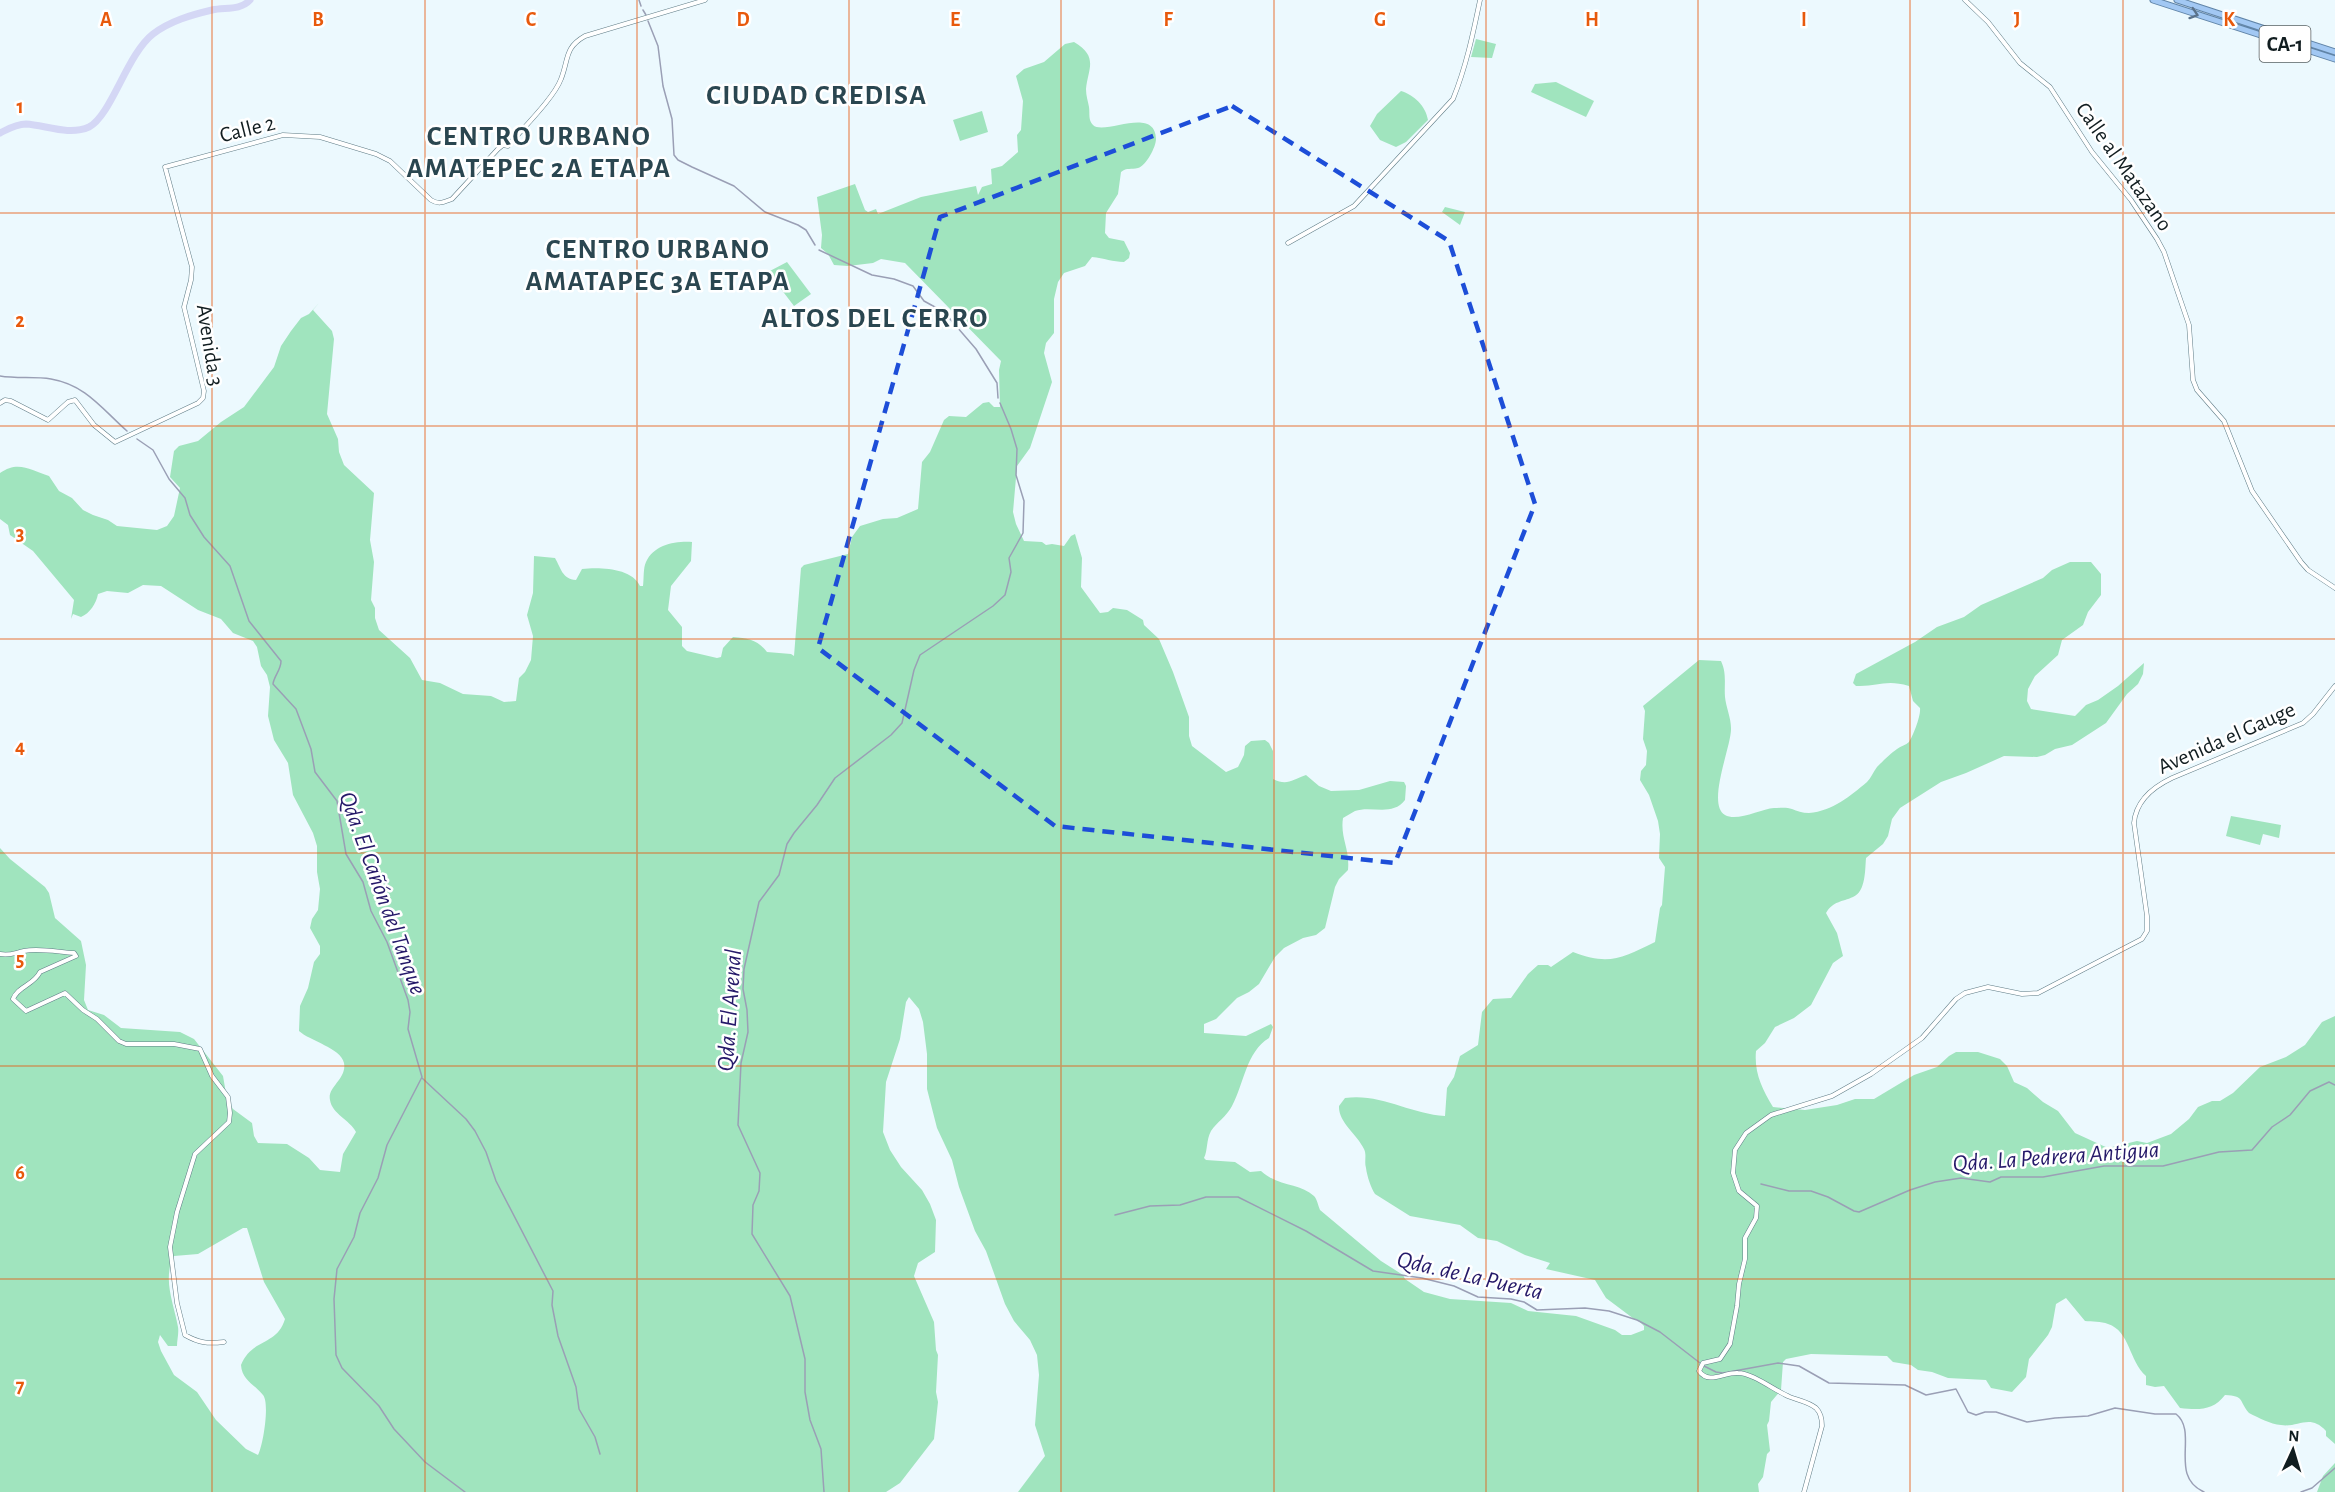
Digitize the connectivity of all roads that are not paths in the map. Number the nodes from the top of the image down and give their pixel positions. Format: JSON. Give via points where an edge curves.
{"nodes":[{"id":1,"x":705,"y":0,"type":"edge"},
{"id":2,"x":1480,"y":0,"type":"edge"},
{"id":3,"x":1965,"y":0,"type":"edge"},
{"id":4,"x":2153,"y":0,"type":"edge"},
{"id":5,"x":2176,"y":0,"type":"edge"},
{"id":6,"x":2236,"y":27,"type":"junction"},
{"id":7,"x":2308,"y":43,"type":"junction"},
{"id":8,"x":2335,"y":52,"type":"edge"},
{"id":9,"x":2335,"y":59,"type":"edge"},
{"id":10,"x":165,"y":167,"type":"joint"},
{"id":11,"x":1288,"y":243,"type":"dead end"},
{"id":12,"x":0,"y":404,"type":"edge"},
{"id":13,"x":2335,"y":588,"type":"edge"},
{"id":14,"x":2335,"y":686,"type":"edge"},
{"id":15,"x":0,"y":954,"type":"edge"},
{"id":16,"x":224,"y":1342,"type":"dead end"},
{"id":17,"x":1804,"y":1492,"type":"edge"}],
"edges":[{"from":1,"to":10,"type":"street","name":"Calle 2","via":[[575,42],[555,90],[508,146],[503,145],[452,199],[440,204],[390,161],[320,137],[283,135]]},
{"from":2,"to":11,"type":"street","via":[[1453,99],[1354,206]]},
{"from":3,"to":13,"type":"street","name":"Calle al Matazano","via":[[2020,63],[2050,87],[2092,152],[2151,228],[2164,252],[2189,325],[2197,390],[2224,421],[2252,490],[2301,562]]},
{"from":4,"to":6,"type":"highway","number":"CA-1","one_way":true},
{"from":5,"to":7,"type":"highway","number":"CA-1"},
{"from":6,"to":7,"type":"highway","via":[[2242,24]]},
{"from":6,"to":9,"type":"highway","number":"CA-1"},
{"from":7,"to":8,"type":"highway","number":"CA-1"},
{"from":10,"to":12,"type":"street","name":"Avenida 3","via":[[192,267],[184,311],[204,394],[198,403],[116,442],[94,425],[75,400],[48,420],[10,401]]},
{"from":14,"to":17,"type":"street","name":"Avenida el Gauge","via":[[2303,723],[2152,788],[2137,809],[2134,823],[2147,916],[2147,931],[2142,939],[2038,993],[1988,987],[1965,993],[1922,1038],[1871,1074],[1832,1096],[1771,1115],[1737,1144],[1732,1165],[1734,1180],[1744,1197],[1757,1206],[1757,1214],[1745,1238],[1745,1260],[1730,1344],[1720,1359],[1703,1363],[1699,1371],[1711,1378],[1744,1373],[1815,1407],[1822,1426]]},
{"from":15,"to":16,"type":"street","via":[[74,952],[76,956],[69,961],[40,972],[16,991],[13,999],[26,1011],[65,993],[126,1044],[174,1044],[200,1049],[212,1076],[228,1097],[229,1122],[195,1154],[170,1247],[185,1335],[209,1344]]}]}
